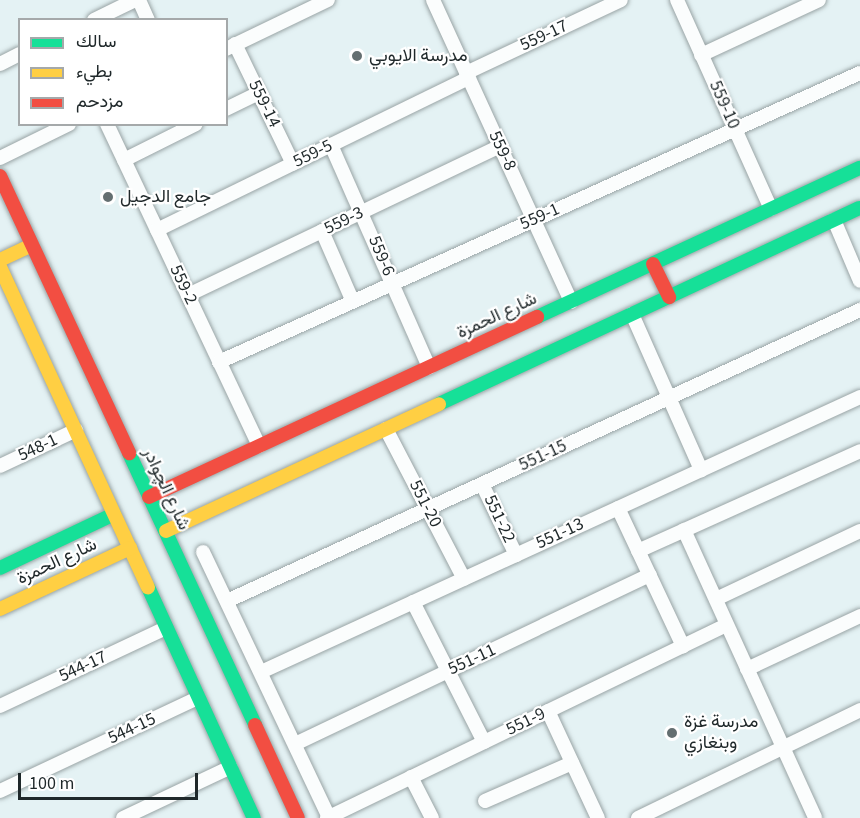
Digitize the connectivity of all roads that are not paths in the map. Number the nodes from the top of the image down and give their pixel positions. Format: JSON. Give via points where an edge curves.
{"nodes":[{"id":1,"x":137,"y":0,"type":"edge"},
{"id":2,"x":328,"y":0,"type":"edge"},
{"id":3,"x":434,"y":0,"type":"edge"},
{"id":4,"x":621,"y":0,"type":"edge"},
{"id":5,"x":677,"y":0,"type":"edge"},
{"id":6,"x":819,"y":0,"type":"edge"},
{"id":7,"x":98,"y":18,"type":"edge"},
{"id":8,"x":147,"y":18,"type":"edge"},
{"id":9,"x":231,"y":46,"type":"edge"},
{"id":10,"x":18,"y":55,"type":"edge"},
{"id":11,"x":702,"y":56,"type":"junction"},
{"id":12,"x":0,"y":64,"type":"edge"},
{"id":13,"x":860,"y":73,"type":"edge"},
{"id":14,"x":468,"y":76,"type":"junction"},
{"id":15,"x":259,"y":93,"type":"junction"},
{"id":16,"x":228,"y":108,"type":"edge"},
{"id":17,"x":65,"y":126,"type":"edge"},
{"id":18,"x":108,"y":126,"type":"edge"},
{"id":19,"x":192,"y":126,"type":"edge"},
{"id":20,"x":735,"y":129,"type":"junction"},
{"id":21,"x":331,"y":145,"type":"junction"},
{"id":22,"x":500,"y":146,"type":"junction"},
{"id":23,"x":0,"y":158,"type":"edge"},
{"id":24,"x":124,"y":160,"type":"junction"},
{"id":25,"x":292,"y":164,"type":"junction"},
{"id":26,"x":860,"y":168,"type":"edge"},
{"id":27,"x":0,"y":176,"type":"edge"},
{"id":28,"x":860,"y":208,"type":"edge"},
{"id":29,"x":771,"y":209,"type":"junction"},
{"id":30,"x":362,"y":212,"type":"junction"},
{"id":31,"x":534,"y":220,"type":"junction"},
{"id":32,"x":834,"y":220,"type":"junction"},
{"id":33,"x":157,"y":230,"type":"junction"},
{"id":34,"x":322,"y":231,"type":"junction"},
{"id":35,"x":32,"y":245,"type":"junction"},
{"id":36,"x":0,"y":260,"type":"edge"},
{"id":37,"x":653,"y":264,"type":"junction"},
{"id":38,"x":0,"y":267,"type":"edge"},
{"id":39,"x":860,"y":281,"type":"edge"},
{"id":40,"x":393,"y":284,"type":"junction"},
{"id":41,"x":4,"y":286,"type":"edge"},
{"id":42,"x":188,"y":296,"type":"junction"},
{"id":43,"x":669,"y":297,"type":"junction"},
{"id":44,"x":353,"y":302,"type":"junction"},
{"id":45,"x":571,"y":302,"type":"junction"},
{"id":46,"x":860,"y":310,"type":"edge"},
{"id":47,"x":632,"y":314,"type":"junction"},
{"id":48,"x":219,"y":362,"type":"junction"},
{"id":49,"x":429,"y":367,"type":"junction"},
{"id":50,"x":860,"y":396,"type":"edge"},
{"id":51,"x":669,"y":398,"type":"junction"},
{"id":52,"x":386,"y":429,"type":"junction"},
{"id":53,"x":76,"y":430,"type":"junction"},
{"id":54,"x":259,"y":446,"type":"junction"},
{"id":55,"x":860,"y":451,"type":"edge"},
{"id":56,"x":0,"y":466,"type":"edge"},
{"id":57,"x":701,"y":470,"type":"junction"},
{"id":58,"x":482,"y":484,"type":"junction"},
{"id":59,"x":149,"y":497,"type":"junction"},
{"id":60,"x":618,"y":508,"type":"junction"},
{"id":61,"x":428,"y":509,"type":"junction"},
{"id":62,"x":114,"y":514,"type":"junction"},
{"id":63,"x":684,"y":530,"type":"junction"},
{"id":64,"x":166,"y":531,"type":"junction"},
{"id":65,"x":860,"y":531,"type":"edge"},
{"id":66,"x":130,"y":548,"type":"junction"},
{"id":67,"x":638,"y":550,"type":"junction"},
{"id":68,"x":203,"y":552,"type":"dead end"},
{"id":69,"x":516,"y":555,"type":"junction"},
{"id":70,"x":0,"y":568,"type":"edge"},
{"id":71,"x":650,"y":575,"type":"junction"},
{"id":72,"x":464,"y":579,"type":"junction"},
{"id":73,"x":716,"y":599,"type":"junction"},
{"id":74,"x":227,"y":601,"type":"junction"},
{"id":75,"x":413,"y":602,"type":"junction"},
{"id":76,"x":0,"y":609,"type":"edge"},
{"id":77,"x":860,"y":616,"type":"edge"},
{"id":78,"x":726,"y":625,"type":"junction"},
{"id":79,"x":165,"y":628,"type":"junction"},
{"id":80,"x":683,"y":646,"type":"junction"},
{"id":81,"x":747,"y":669,"type":"junction"},
{"id":82,"x":261,"y":672,"type":"junction"},
{"id":83,"x":448,"y":672,"type":"junction"},
{"id":84,"x":198,"y":698,"type":"junction"},
{"id":85,"x":0,"y":706,"type":"edge"},
{"id":86,"x":860,"y":710,"type":"edge"},
{"id":87,"x":548,"y":711,"type":"junction"},
{"id":88,"x":484,"y":742,"type":"junction"},
{"id":89,"x":295,"y":744,"type":"junction"},
{"id":90,"x":783,"y":747,"type":"junction"},
{"id":91,"x":572,"y":763,"type":"junction"},
{"id":92,"x":231,"y":767,"type":"junction"},
{"id":93,"x":411,"y":777,"type":"junction"},
{"id":94,"x":0,"y":791,"type":"edge"},
{"id":95,"x":485,"y":801,"type":"dead end"},
{"id":96,"x":328,"y":817,"type":"edge"},
{"id":97,"x":643,"y":817,"type":"edge"},
{"id":98,"x":123,"y":818,"type":"edge"},
{"id":99,"x":254,"y":818,"type":"edge"},
{"id":100,"x":298,"y":818,"type":"edge"},
{"id":101,"x":432,"y":818,"type":"edge"},
{"id":102,"x":598,"y":818,"type":"edge"},
{"id":103,"x":815,"y":818,"type":"edge"}],
"edges":[{"from":1,"to":7,"type":"street"},
{"from":1,"to":8,"type":"street"},
{"from":2,"to":9,"type":"street"},
{"from":3,"to":14,"type":"street","name":"559-8"},
{"from":4,"to":14,"type":"street","name":"559-17"},
{"from":5,"to":11,"type":"street","name":"559-10"},
{"from":6,"to":11,"type":"street"},
{"from":9,"to":15,"type":"street","name":"559-14"},
{"from":10,"to":12,"type":"street"},
{"from":11,"to":20,"type":"street","name":"559-10"},
{"from":13,"to":20,"type":"street","name":"559-1"},
{"from":14,"to":21,"type":"street","name":"559-5"},
{"from":14,"to":22,"type":"street","name":"559-8"},
{"from":15,"to":16,"type":"street"},
{"from":15,"to":25,"type":"street","name":"559-14"},
{"from":17,"to":23,"type":"street"},
{"from":18,"to":24,"type":"street","name":"559-2"},
{"from":19,"to":24,"type":"street"},
{"from":20,"to":29,"type":"street","name":"559-10"},
{"from":20,"to":31,"type":"street","name":"559-1"},
{"from":21,"to":25,"type":"street","name":"559-5"},
{"from":21,"to":30,"type":"street","name":"559-6"},
{"from":22,"to":30,"type":"street","name":"559-3"},
{"from":22,"to":31,"type":"street","name":"559-8"},
{"from":24,"to":33,"type":"street","name":"559-2"},
{"from":25,"to":33,"type":"street","name":"559-5"},
{"from":26,"to":29,"type":"street","name":"شارع الحمزة"},
{"from":27,"to":35,"type":"street","name":"شارع الچوادر"},
{"from":28,"to":32,"type":"street"},
{"from":29,"to":37,"type":"street","name":"شارع الحمزة"},
{"from":30,"to":34,"type":"street","name":"559-3"},
{"from":30,"to":40,"type":"street","name":"559-6"},
{"from":31,"to":40,"type":"street","name":"559-1"},
{"from":31,"to":45,"type":"street","name":"559-8"},
{"from":32,"to":39,"type":"street"},
{"from":32,"to":43,"type":"street"},
{"from":33,"to":42,"type":"street","name":"559-2"},
{"from":34,"to":42,"type":"street","name":"559-3"},
{"from":34,"to":44,"type":"street"},
{"from":35,"to":36,"type":"street"},
{"from":35,"to":59,"type":"street","name":"شارع الچوادر"},
{"from":37,"to":43,"type":"street"},
{"from":37,"to":45,"type":"street","name":"شارع الحمزة"},
{"from":38,"to":41,"type":"street"},
{"from":40,"to":44,"type":"street","name":"559-1"},
{"from":40,"to":49,"type":"street","name":"559-6"},
{"from":41,"to":53,"type":"street"},
{"from":42,"to":48,"type":"street","name":"559-2"},
{"from":43,"to":47,"type":"street"},
{"from":44,"to":48,"type":"street","name":"559-1"},
{"from":45,"to":49,"type":"street","name":"شارع الحمزة"},
{"from":46,"to":51,"type":"street","name":"551-15"},
{"from":47,"to":51,"type":"street"},
{"from":47,"to":52,"type":"street"},
{"from":48,"to":54,"type":"street","name":"559-2"},
{"from":49,"to":54,"type":"street","name":"شارع الحمزة"},
{"from":50,"to":57,"type":"street","name":"551-13"},
{"from":51,"to":57,"type":"street"},
{"from":51,"to":58,"type":"street","name":"551-15"},
{"from":52,"to":61,"type":"street","name":"551-20"},
{"from":52,"to":64,"type":"street"},
{"from":53,"to":56,"type":"street","name":"548-1"},
{"from":53,"to":62,"type":"street"},
{"from":54,"to":59,"type":"street","name":"شارع الحمزة"},
{"from":55,"to":63,"type":"street"},
{"from":57,"to":60,"type":"street","name":"551-13"},
{"from":58,"to":61,"type":"street","name":"551-15"},
{"from":58,"to":69,"type":"street","name":"551-22"},
{"from":59,"to":64,"type":"street","name":"شارع الچوادر"},
{"from":60,"to":67,"type":"street"},
{"from":60,"to":69,"type":"street","name":"551-13"},
{"from":61,"to":72,"type":"street","name":"551-20"},
{"from":61,"to":74,"type":"street","name":"551-15"},
{"from":62,"to":66,"type":"street"},
{"from":62,"to":70,"type":"street","name":"شارع الحمزة"},
{"from":63,"to":67,"type":"street"},
{"from":63,"to":73,"type":"street"},
{"from":64,"to":100,"type":"street","name":"شارع الچوادر"},
{"from":65,"to":73,"type":"street"},
{"from":66,"to":76,"type":"street","name":"شارع الحمزة"},
{"from":66,"to":79,"type":"street"},
{"from":67,"to":71,"type":"street"},
{"from":68,"to":74,"type":"street"},
{"from":69,"to":72,"type":"street","name":"551-13"},
{"from":71,"to":80,"type":"street"},
{"from":71,"to":83,"type":"street","name":"551-11"},
{"from":72,"to":75,"type":"street","name":"551-13"},
{"from":73,"to":78,"type":"street"},
{"from":74,"to":82,"type":"street"},
{"from":75,"to":82,"type":"street","name":"551-13"},
{"from":75,"to":83,"type":"street"},
{"from":77,"to":81,"type":"street"},
{"from":78,"to":80,"type":"street","name":"551-9"},
{"from":78,"to":81,"type":"street"},
{"from":79,"to":84,"type":"street"},
{"from":79,"to":85,"type":"street","name":"544-17"},
{"from":80,"to":87,"type":"street","name":"551-9"},
{"from":81,"to":90,"type":"street"},
{"from":82,"to":89,"type":"street"},
{"from":83,"to":88,"type":"street"},
{"from":83,"to":89,"type":"street","name":"551-11"},
{"from":84,"to":92,"type":"street"},
{"from":84,"to":94,"type":"street","name":"544-15"},
{"from":86,"to":90,"type":"street"},
{"from":87,"to":88,"type":"street","name":"551-9"},
{"from":87,"to":91,"type":"street"},
{"from":88,"to":93,"type":"street","name":"551-9"},
{"from":89,"to":96,"type":"street"},
{"from":90,"to":97,"type":"street"},
{"from":90,"to":103,"type":"street"},
{"from":91,"to":95,"type":"street"},
{"from":91,"to":102,"type":"street"},
{"from":92,"to":98,"type":"street"},
{"from":92,"to":99,"type":"street"},
{"from":93,"to":96,"type":"street","name":"551-9"},
{"from":93,"to":101,"type":"street"}]}
